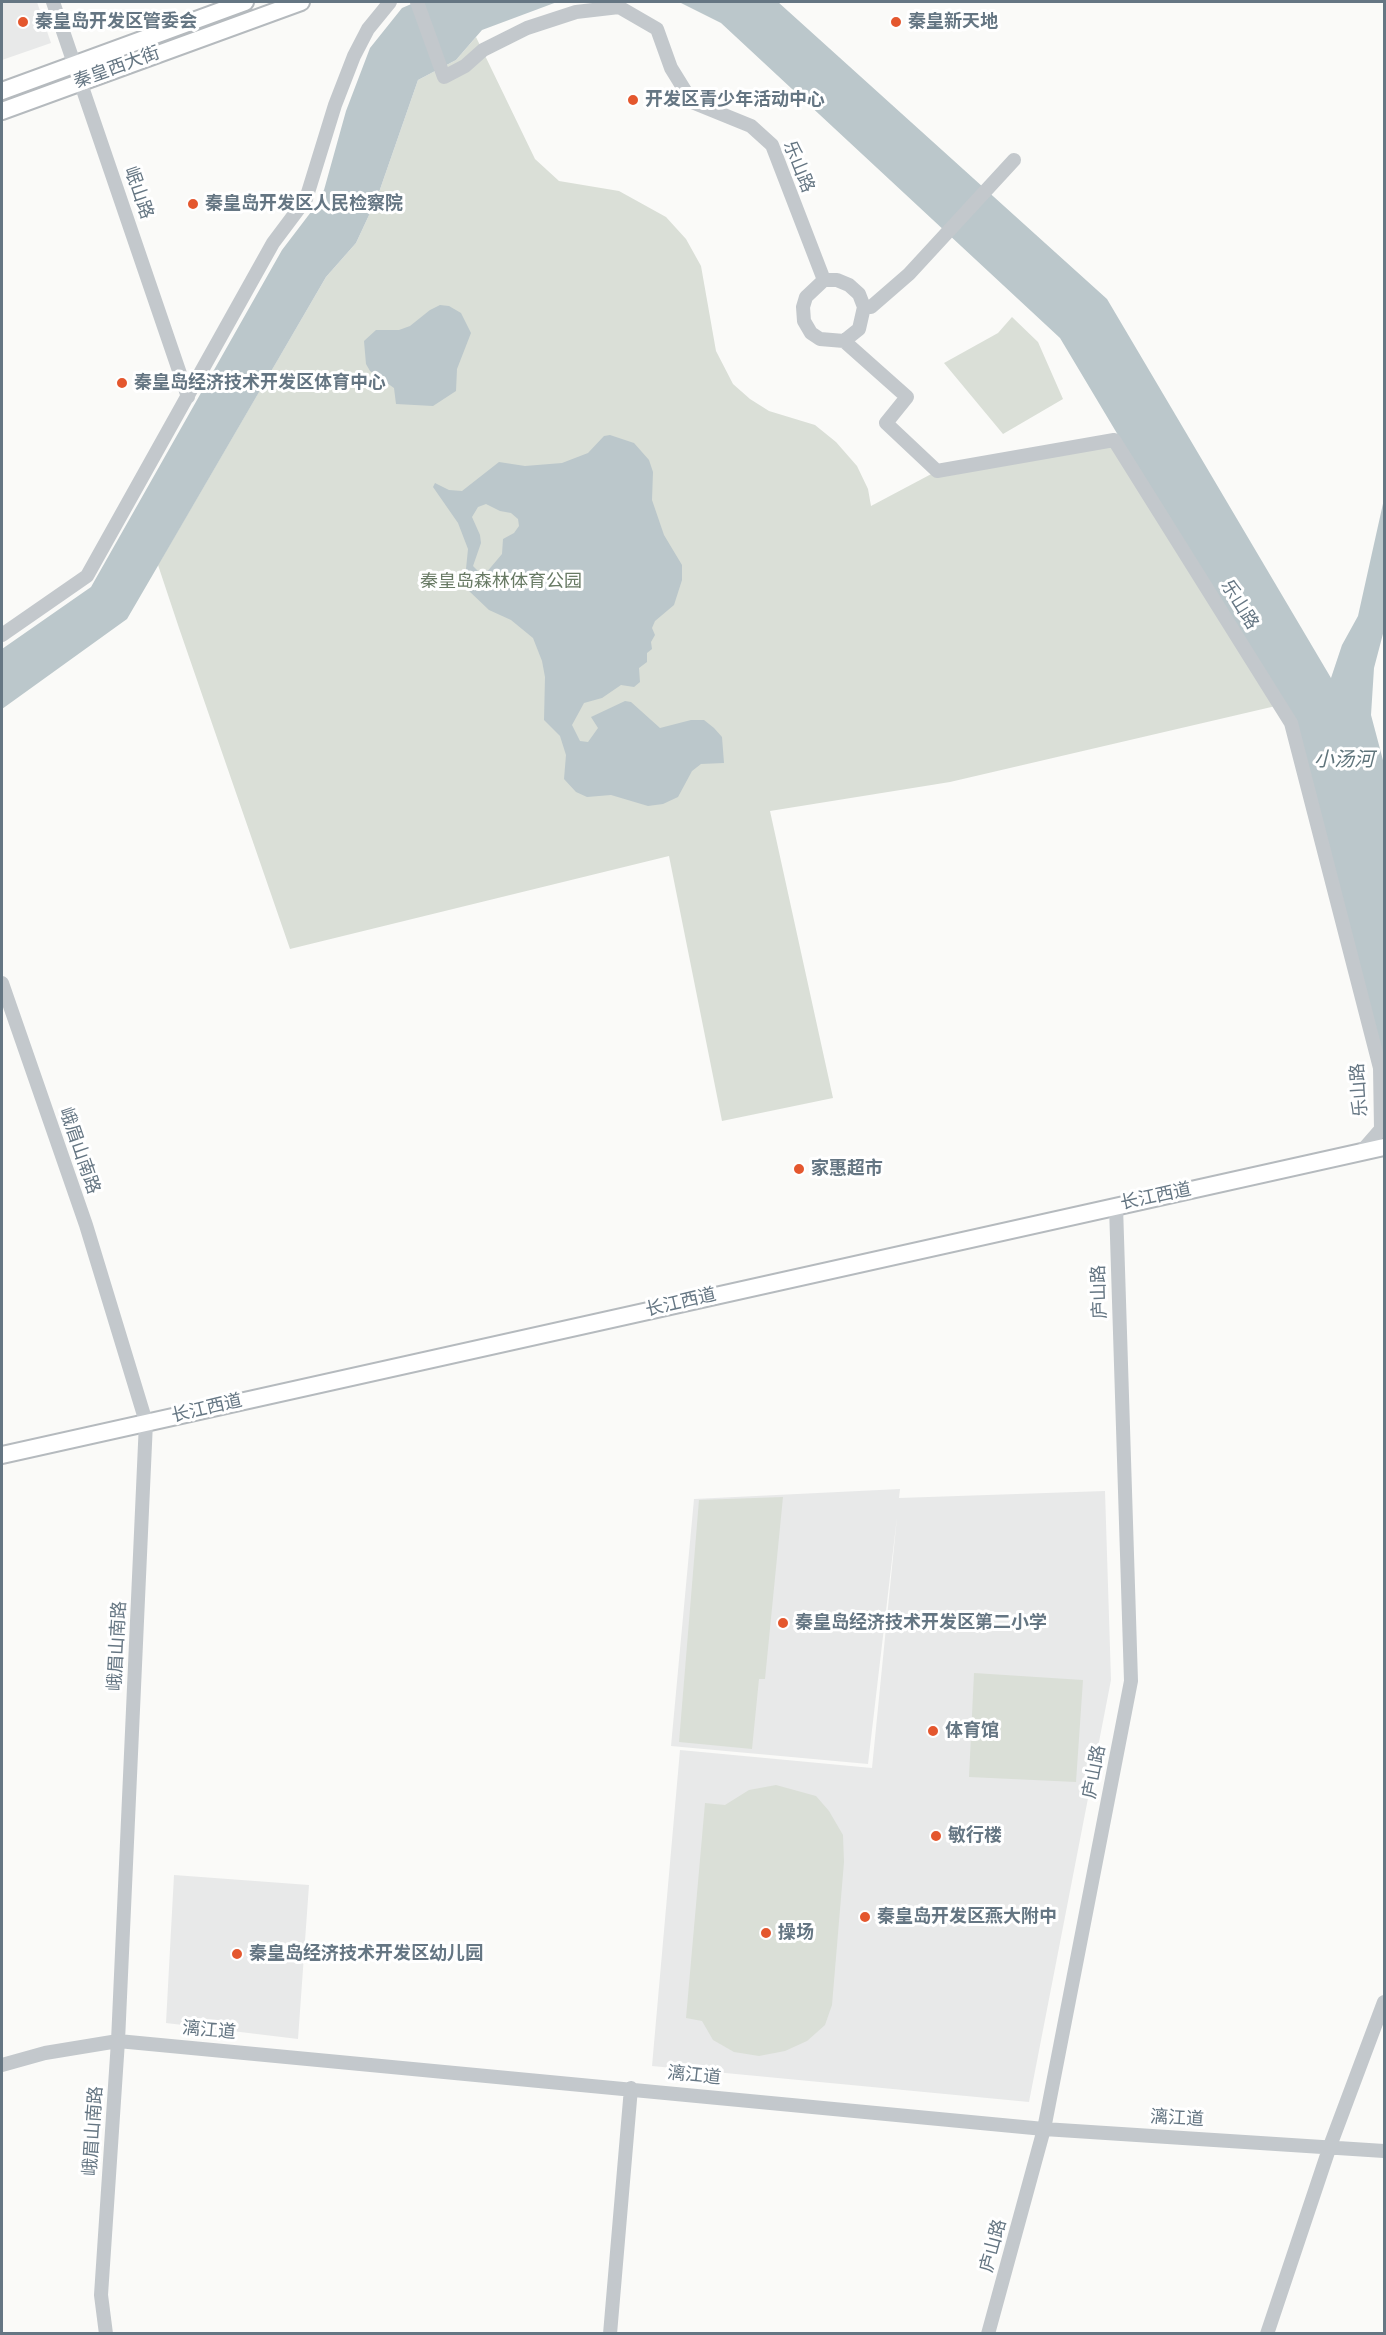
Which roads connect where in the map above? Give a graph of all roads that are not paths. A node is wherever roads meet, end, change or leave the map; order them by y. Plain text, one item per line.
1 (53, 2) edge
2 (245, 2) edge
3 (301, 2) edge
4 (390, 2) edge
5 (417, 2) edge
6 (74, 63) junction
7 (80, 81) junction
8 (2, 91) edge
9 (2, 111) edge
10 (1014, 160) dead end
11 (824, 280) junction
12 (864, 307) junction
13 (844, 341) junction
14 (188, 397) junction
15 (2, 635) edge
16 (2, 983) edge
17 (1384, 1147) edge
18 (1362, 1152) junction
19 (1116, 1206) junction
20 (146, 1422) junction
21 (2, 1455) edge
22 (1384, 2002) edge
23 (118, 2041) junction
24 (2, 2065) edge
25 (631, 2088) junction
26 (1044, 2129) junction
27 (1330, 2146) junction
28 (1384, 2151) edge
29 (106, 2334) edge
30 (610, 2334) edge
31 (988, 2334) edge
32 (1266, 2334) edge

1 - 6 street, 岷山路
2 - 6 main road, 秦皇西大街
3 - 7 main road, 秦皇西大街
4 - 14 street
5 - 11 street, 乐山路
6 - 7 street, 岷山路
6 - 8 main road, 秦皇西大街
7 - 9 main road, 秦皇西大街
7 - 14 street, 岷山路
10 - 12 street
11 - 12 street
11 - 13 street
12 - 13 street
13 - 18 street, 乐山路
14 - 15 street
16 - 20 street, 峨眉山南路
17 - 18 main road, 长江西道
18 - 19 main road, 长江西道
19 - 20 main road, 长江西道
19 - 26 street, 庐山路
20 - 21 main road, 长江西道
20 - 23 street, 峨眉山南路
22 - 27 street
23 - 24 street, 漓江道
23 - 25 street, 漓江道
23 - 29 street, 峨眉山南路
25 - 26 street, 漓江道
25 - 30 street
26 - 27 street, 漓江道
26 - 31 street, 庐山路
27 - 28 street, 漓江道
27 - 32 street

